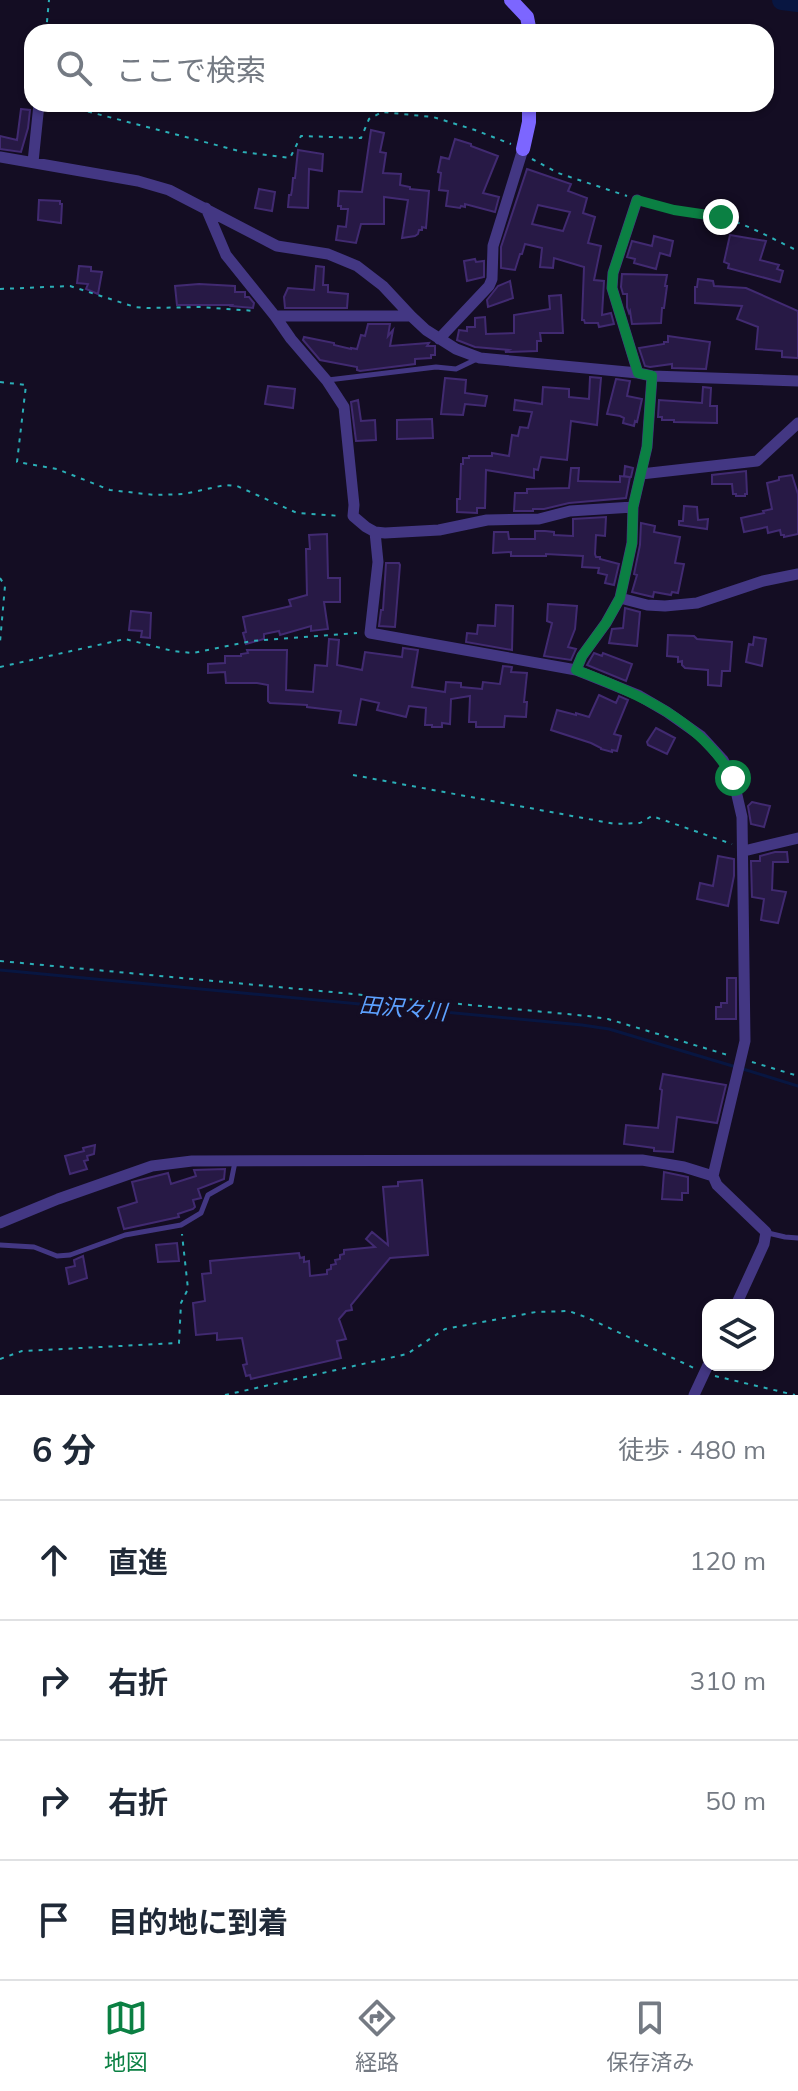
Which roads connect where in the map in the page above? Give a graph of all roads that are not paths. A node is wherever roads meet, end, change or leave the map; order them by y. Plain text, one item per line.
1 (511, 0) edge
2 (528, 24) edge
3 (38, 112) edge
4 (529, 112) edge
5 (523, 149) joint
6 (0, 157) edge
7 (33, 162) junction
8 (637, 200) road end
9 (206, 208) junction
10 (275, 316) junction
11 (411, 316) junction
12 (439, 339) junction
13 (480, 358) junction
14 (638, 373) junction
15 (652, 376) junction
16 (327, 381) junction
17 (798, 381) edge
18 (798, 423) edge
19 (641, 474) junction
20 (633, 507) junction
21 (375, 532) junction
22 (798, 574) edge
23 (620, 598) junction
24 (576, 670) junction
25 (798, 838) edge
26 (744, 851) junction
27 (236, 1161) junction
28 (713, 1176) junction
29 (0, 1223) edge
30 (766, 1232) junction
31 (798, 1238) edge
32 (0, 1245) edge
33 (739, 1299) edge
34 (705, 1371) edge
35 (694, 1395) edge

1 - 2 street
3 - 7 street
4 - 5 street
5 - 12 street
6 - 7 street
7 - 9 street
8 - 14 street
9 - 10 street
9 - 11 street
10 - 11 street
10 - 16 street
11 - 12 street
12 - 13 street
13 - 14 street
13 - 16 lane
14 - 15 street
15 - 17 street
15 - 19 street
16 - 21 street
18 - 19 street
19 - 20 street
20 - 21 street
20 - 23 street
21 - 24 street
22 - 23 street
23 - 24 street
24 - 26 street
25 - 26 street
26 - 28 street
27 - 28 street
27 - 29 street
27 - 32 lane
28 - 30 street
30 - 31 lane
30 - 33 street
34 - 35 street

